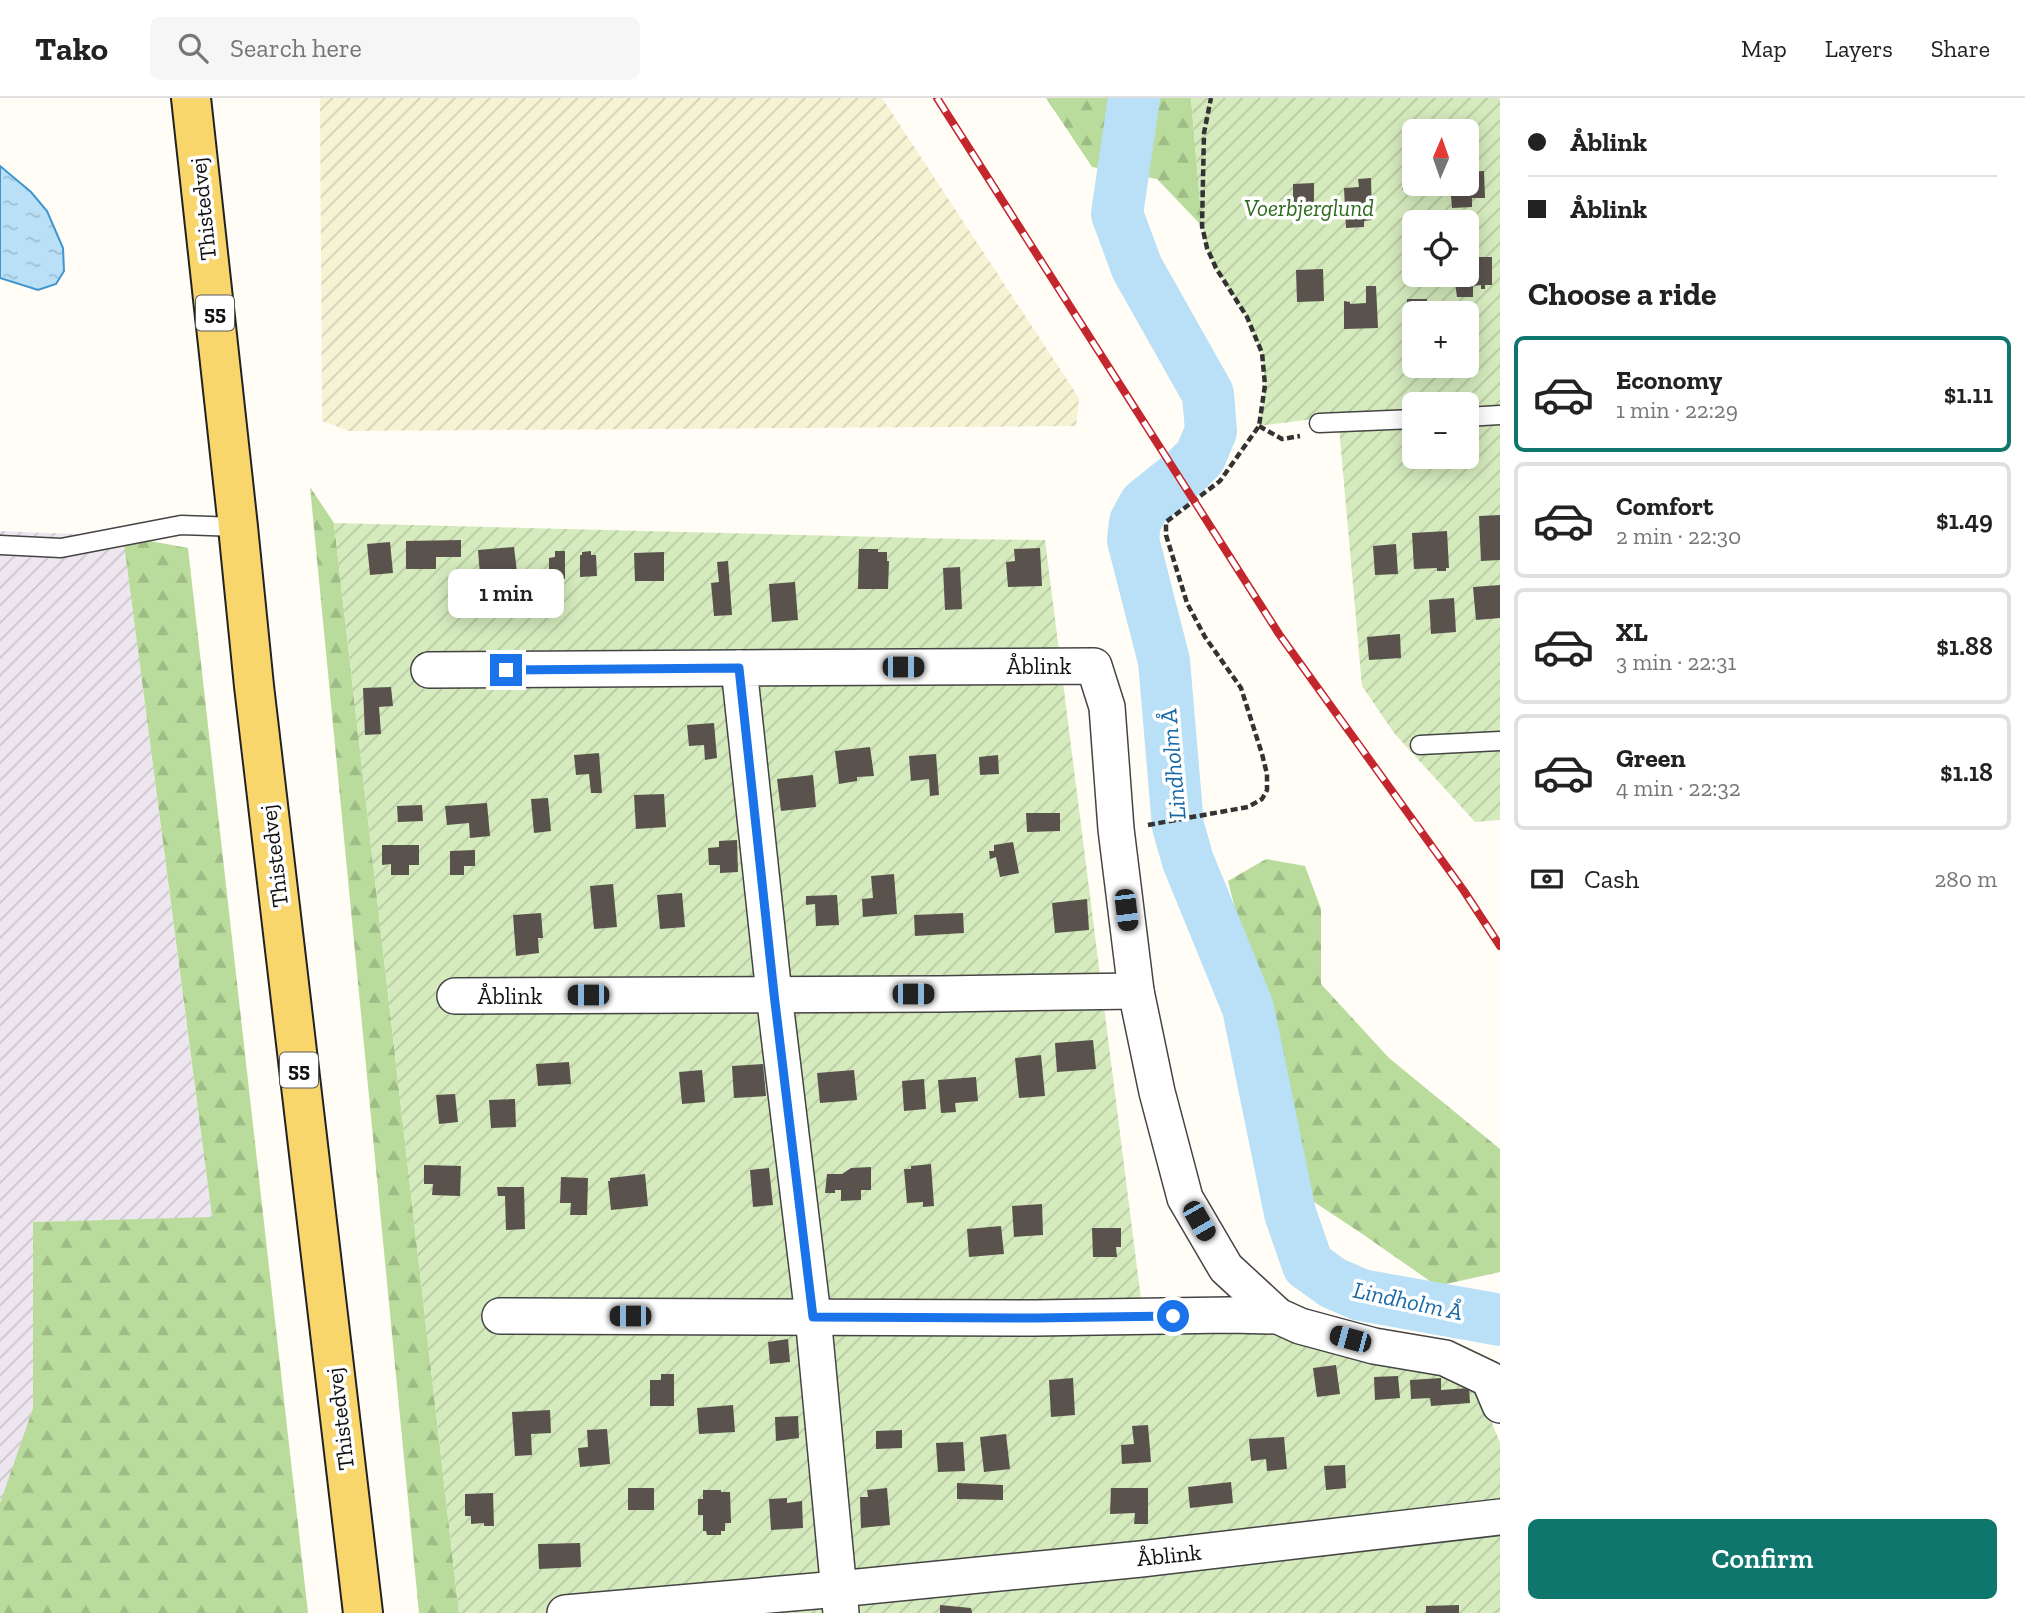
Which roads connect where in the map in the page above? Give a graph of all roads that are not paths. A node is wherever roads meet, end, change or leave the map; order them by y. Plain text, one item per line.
1 (191, 98) edge
2 (1500, 415) edge
3 (1479, 416) edge
4 (1402, 420) edge
5 (1319, 423) road end
6 (239, 527) junction
7 (0, 545) edge
8 (739, 668) junction
9 (429, 670) dead end
10 (1500, 741) edge
11 (1420, 745) dead end
12 (1136, 991) junction
13 (774, 994) junction
14 (455, 996) dead end
15 (500, 1316) dead end
16 (1278, 1316) junction
17 (813, 1317) junction
18 (1500, 1405) edge
19 (1500, 1517) edge
20 (839, 1601) edge
21 (363, 1613) edge
22 (565, 1613) edge

1 - 6 main road, Thistedvej / 55
2 - 3 lane
4 - 5 lane
6 - 7 lane
6 - 21 main road, Thistedvej / 55
8 - 9 street, Åblink
8 - 12 street, Åblink
8 - 13 street
10 - 11 lane
12 - 13 street, Åblink
12 - 16 street, Åblink
13 - 14 street, Åblink
13 - 17 street
15 - 17 street, Åblink
16 - 17 street, Åblink
16 - 18 street, Åblink
17 - 20 street
19 - 20 street, Åblink
20 - 22 street, Åblink

